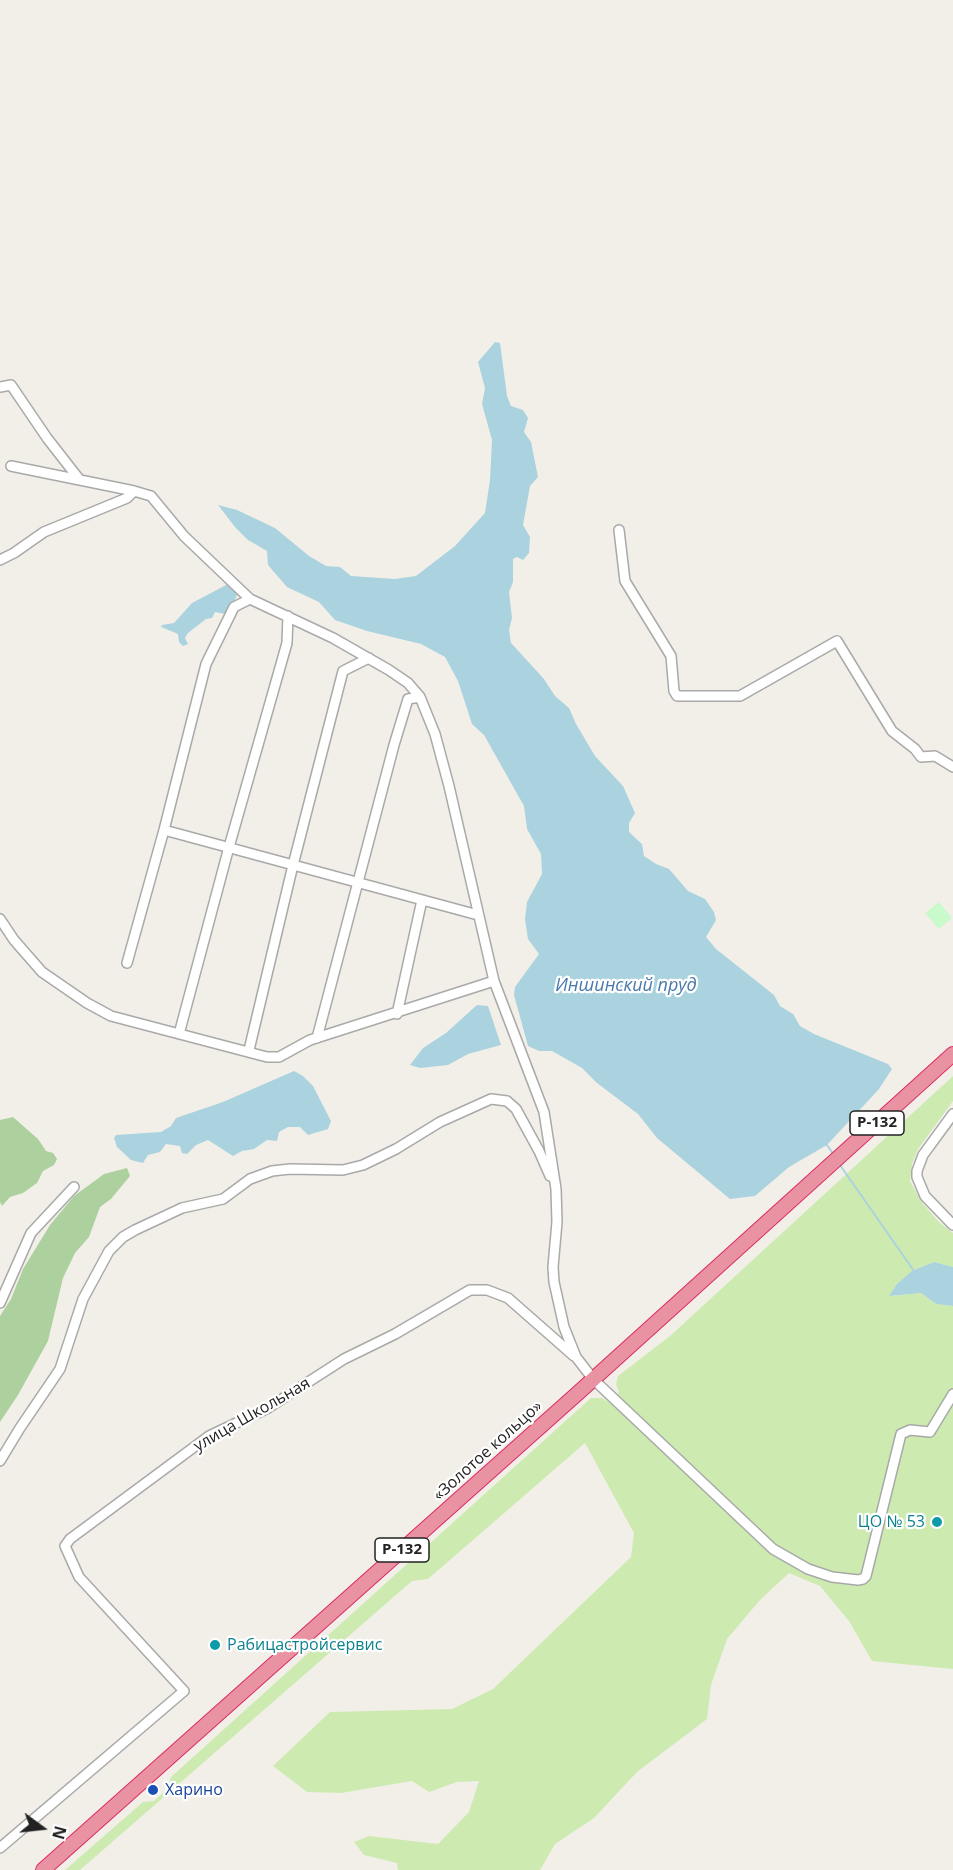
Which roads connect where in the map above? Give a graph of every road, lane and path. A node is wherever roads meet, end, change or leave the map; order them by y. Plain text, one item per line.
1 (0, 387) edge
2 (11, 466) dead end
3 (79, 479) junction
4 (134, 491) junction
5 (619, 530) dead end
6 (0, 560) edge
7 (250, 598) junction
8 (288, 616) junction
9 (369, 658) junction
10 (420, 697) junction
11 (953, 767) edge
12 (164, 830) junction
13 (229, 847) junction
14 (293, 865) junction
15 (358, 883) junction
16 (422, 900) junction
17 (478, 915) junction
18 (0, 919) edge
19 (127, 963) dead end
20 (494, 981) junction
21 (397, 1014) junction
22 (179, 1034) junction
23 (317, 1038) junction
24 (249, 1050) junction
25 (953, 1054) edge
26 (953, 1114) edge
27 (74, 1187) dead end
28 (556, 1189) junction
29 (953, 1225) edge
30 (0, 1303) edge
31 (576, 1358) junction
32 (593, 1379) junction
33 (953, 1394) edge
34 (0, 1461) edge
35 (0, 1848) edge
36 (43, 1870) edge

1 - 3 street
2 - 3 street
3 - 4 street
4 - 6 street
4 - 7 street
5 - 11 street
7 - 8 street
7 - 12 street
8 - 9 street
8 - 13 street
9 - 10 street
9 - 14 street
10 - 15 street
10 - 17 street
12 - 13 street
12 - 19 street
13 - 14 street
13 - 22 street
14 - 15 street
14 - 24 street
15 - 16 street
15 - 23 street
16 - 17 street
16 - 21 street
17 - 20 street
18 - 22 street
20 - 21 street
20 - 28 street
21 - 23 street
22 - 24 street
23 - 24 street
25 - 32 highway, «Золотое кольцо» / Р-132
26 - 29 street
27 - 30 street
28 - 31 street
28 - 34 street
31 - 32 street
31 - 35 street, улица Школьная
32 - 33 street
32 - 36 highway, «Золотое кольцо» / Р-132

